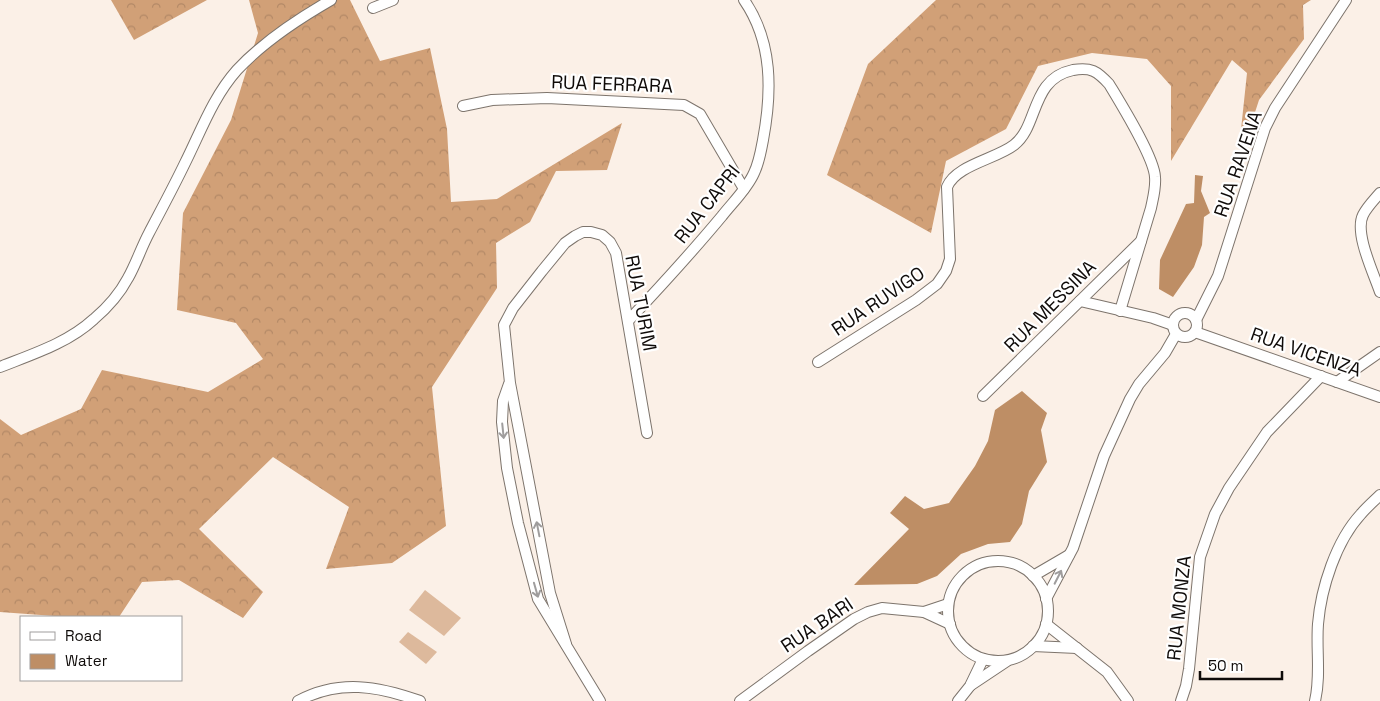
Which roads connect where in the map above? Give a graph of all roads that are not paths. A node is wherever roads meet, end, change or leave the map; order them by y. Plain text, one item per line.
1 (331, 0) edge
2 (393, 0) edge
3 (744, 0) edge
4 (1346, 0) edge
5 (373, 8) dead end
6 (463, 106) dead end
7 (744, 188) junction
8 (1380, 193) edge
9 (1142, 241) junction
10 (1380, 292) edge
11 (1080, 301) junction
12 (1120, 311) junction
13 (628, 321) junction
14 (1195, 323) junction
15 (1177, 329) junction
16 (1380, 352) edge
17 (818, 362) dead end
18 (0, 366) edge
19 (1321, 376) junction
20 (1337, 382) junction
21 (510, 383) junction
22 (982, 396) dead end
23 (1380, 397) edge
24 (647, 432) dead end
25 (1380, 495) edge
26 (1070, 554) junction
27 (1033, 576) junction
28 (1046, 599) junction
29 (948, 604) junction
30 (924, 612) junction
31 (950, 624) junction
32 (1046, 624) junction
33 (566, 644) junction
34 (1033, 646) junction
35 (1077, 648) junction
36 (983, 659) junction
37 (1009, 659) junction
38 (970, 686) junction
39 (298, 701) edge
40 (420, 701) edge
41 (600, 701) edge
42 (740, 701) edge
43 (958, 701) edge
44 (1128, 701) edge
45 (1181, 701) edge
46 (1315, 701) edge

1 - 18 street
2 - 5 street
3 - 7 street, RUA CAPRI
4 - 14 street, RUA RAVENA
6 - 7 street, RUA FERRARA
7 - 13 street, RUA CAPRI
8 - 10 street
9 - 11 street, RUA MESSINA
9 - 12 street, RUA RUVIGO
9 - 17 street, RUA RUVIGO
11 - 12 street
11 - 22 street, RUA MESSINA
12 - 15 street
13 - 21 street, RUA TURIM
13 - 24 street, RUA TURIM
14 - 15 street
14 - 15 street
14 - 19 street, RUA VICENZA
15 - 26 street
16 - 20 street
19 - 20 street, RUA VICENZA
19 - 45 street, RUA MONZA
20 - 23 street, RUA VICENZA
33 -> 21 street, RUA TURIM
21 -> 33 street, RUA TURIM
25 - 46 street
26 - 27 street
28 -> 26 street
27 - 28 street
27 - 29 street
28 - 32 street
29 - 30 street, RUA BARI
29 - 31 street
30 - 31 street, RUA BARI
30 - 42 street, RUA BARI
31 - 36 street
32 - 34 street
32 - 35 street
33 - 41 street, RUA TURIM
34 - 35 street
34 - 37 street
35 - 44 street
36 - 37 street
36 - 38 street
37 - 38 street
38 - 43 street
39 - 40 street

